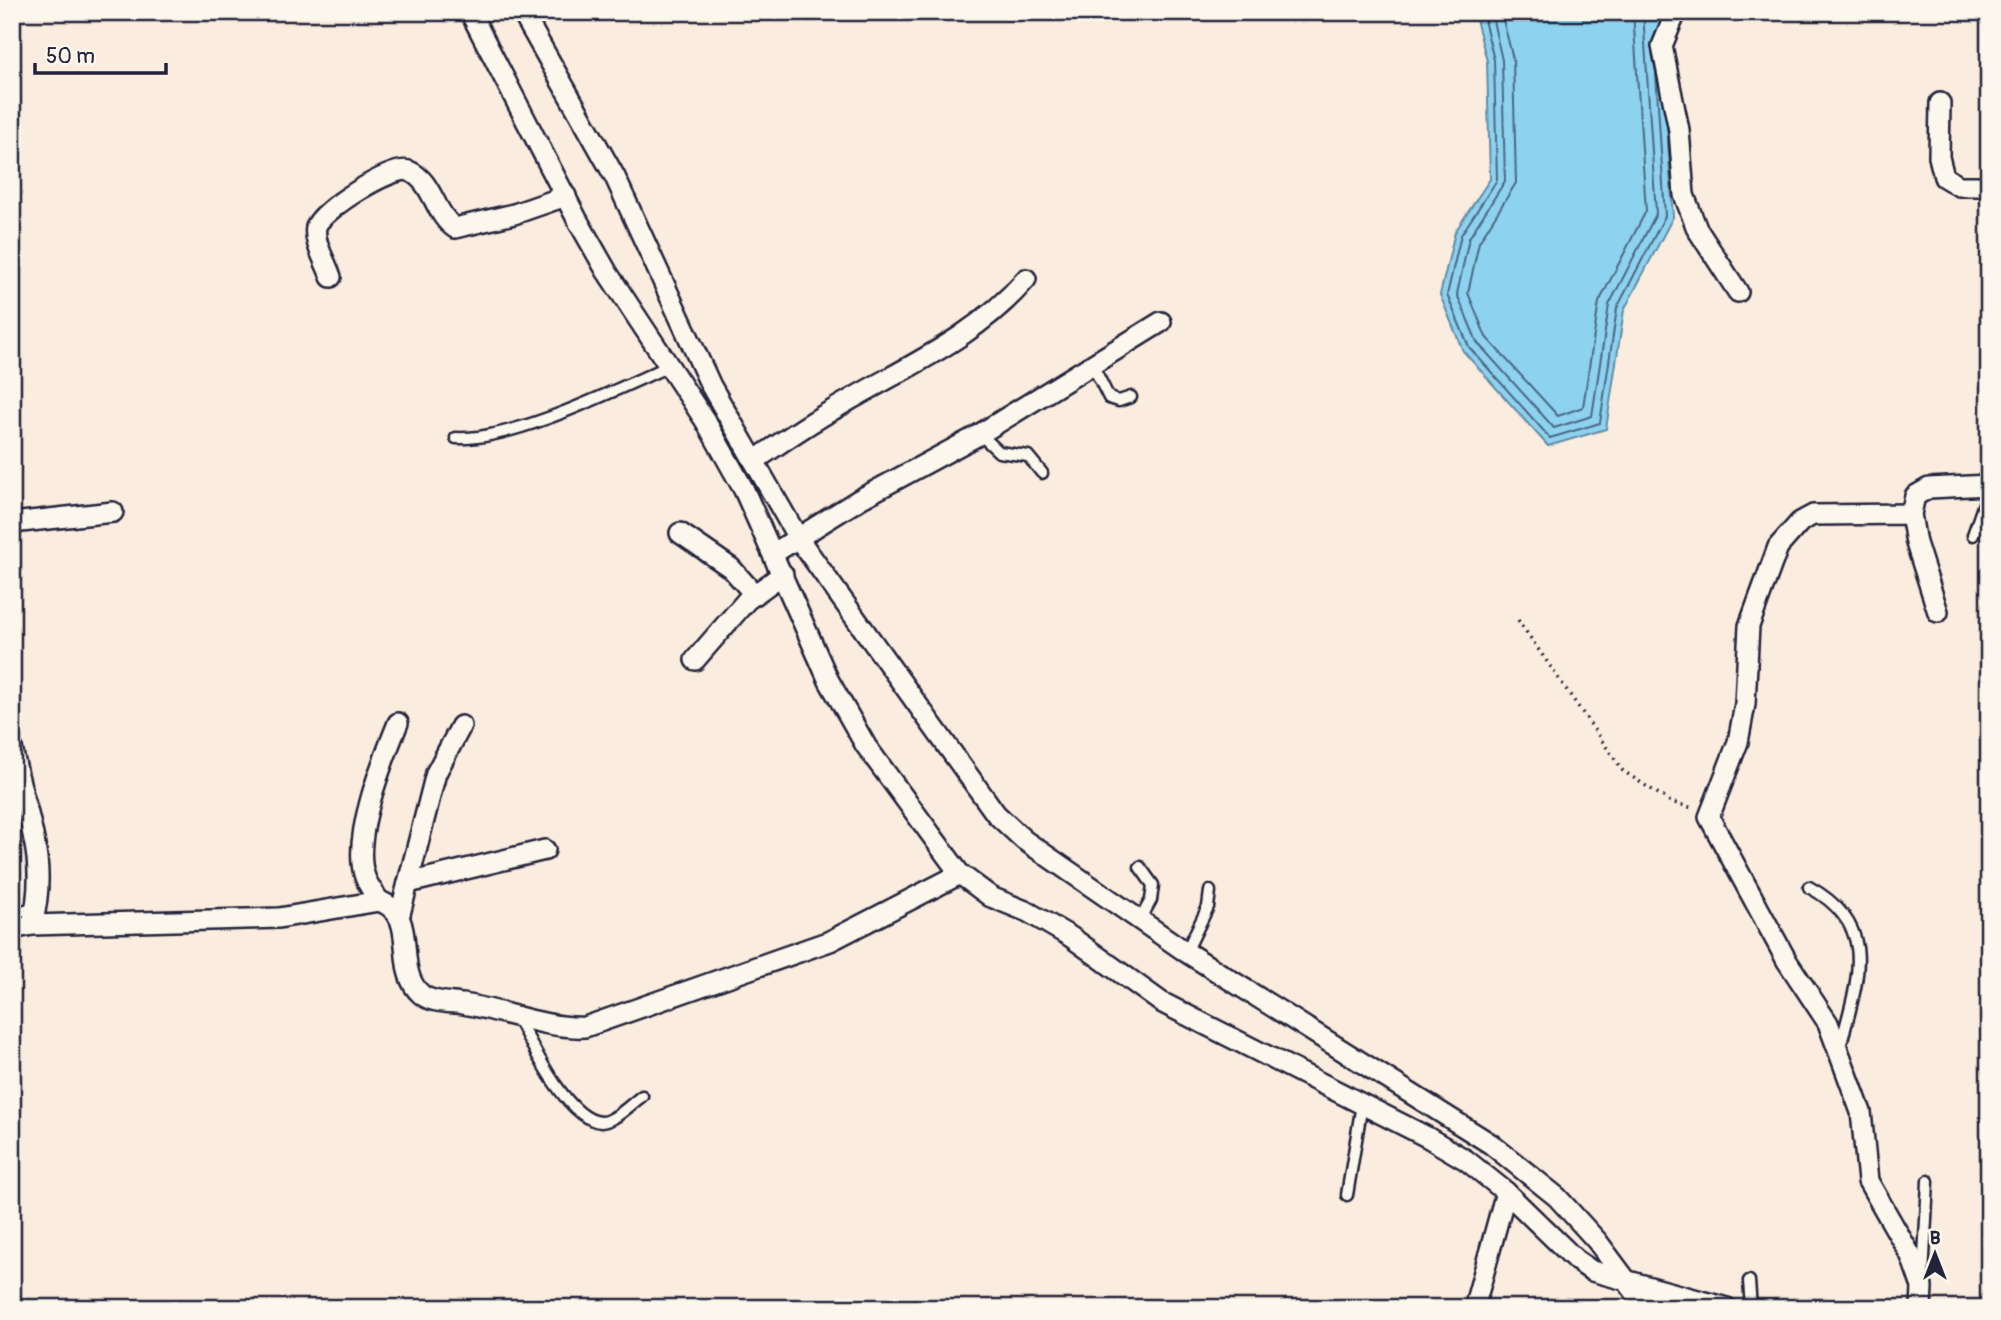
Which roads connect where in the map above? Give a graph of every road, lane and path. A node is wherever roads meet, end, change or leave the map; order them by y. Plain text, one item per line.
1 (470, 12) edge
2 (522, 12) edge
3 (1676, 12) edge
4 (1940, 103) dead end
5 (1989, 186) edge
6 (566, 196) junction
7 (331, 277) dead end
8 (1026, 279) dead end
9 (1738, 292) dead end
10 (1161, 322) dead end
11 (1092, 364) junction
12 (669, 366) junction
13 (1131, 397) dead end
14 (980, 434) junction
15 (456, 438) dead end
16 (754, 461) junction
17 (1042, 473) dead end
18 (1989, 486) edge
19 (113, 512) dead end
20 (1911, 514) junction
21 (12, 523) edge
22 (680, 533) dead end
23 (1973, 535) dead end
24 (787, 545) junction
25 (783, 574) junction
26 (755, 595) junction
27 (1938, 612) dead end
28 (1518, 621) dead end
29 (695, 660) dead end
30 (398, 723) dead end
31 (461, 726) dead end
32 (12, 747) edge
33 (1710, 812) junction
34 (545, 850) dead end
35 (1140, 867) dead end
36 (960, 874) junction
37 (408, 883) junction
38 (1809, 887) dead end
39 (1210, 891) dead end
40 (379, 901) junction
41 (12, 910) edge
42 (400, 914) junction
43 (1140, 920) junction
44 (26, 922) edge
45 (1186, 952) junction
46 (515, 1013) junction
47 (1839, 1052) junction
48 (642, 1096) dead end
49 (1362, 1104) junction
50 (1928, 1181) dead end
51 (1506, 1192) junction
52 (1347, 1195) dead end
53 (1620, 1279) junction
54 (1749, 1282) dead end
55 (1922, 1287) junction
56 (1474, 1308) edge
57 (1647, 1308) edge
58 (1727, 1308) edge
59 (1751, 1308) edge
60 (1921, 1308) edge

1 - 6 street
2 - 16 street
3 - 9 street
4 - 5 street
6 - 7 street
6 - 12 street
8 - 16 street
10 - 11 street
11 - 13 lane
11 - 14 street
12 - 15 lane
12 - 24 street
14 - 17 lane
14 - 24 street
16 - 24 street
18 - 20 street
18 - 23 lane
19 - 21 street
20 - 27 street
20 - 33 street
22 - 26 street
24 - 25 street
24 - 43 street
25 - 26 street
25 - 36 street
26 - 29 street
28 - 33 path
30 - 40 street
31 - 37 street
32 - 44 street
33 - 47 street
34 - 37 street
35 - 43 lane
36 - 46 street
36 - 49 street
37 - 42 street
38 - 47 lane
39 - 45 lane
40 - 42 street
40 - 44 street
41 - 44 lane
42 - 46 street
43 - 45 street
45 - 53 street
46 - 48 lane
47 - 55 street
49 - 51 street
49 - 52 lane
50 - 55 lane
51 - 53 street
51 - 56 street
53 - 57 street
53 - 58 street
54 - 59 lane
55 - 60 street

